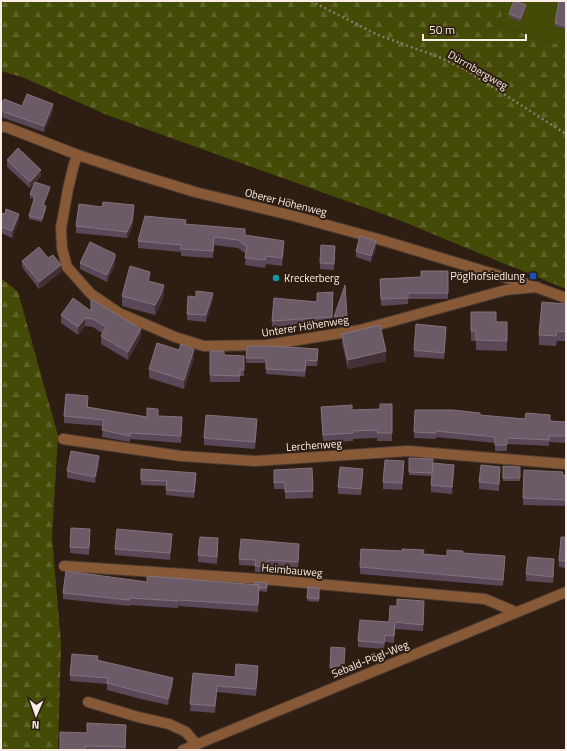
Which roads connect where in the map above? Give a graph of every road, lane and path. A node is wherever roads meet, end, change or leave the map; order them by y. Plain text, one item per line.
1 (311, 1) edge
2 (1, 126) edge
3 (566, 134) edge
4 (78, 155) junction
5 (537, 287) junction
6 (566, 298) edge
7 (64, 439) dead end
8 (566, 464) edge
9 (64, 566) dead end
10 (566, 592) edge
11 (516, 612) junction
12 (88, 702) dead end
13 (196, 744) junction
14 (183, 750) edge

1 - 3 path, Dürrnbergweg
2 - 4 street, Oberer Höhenweg
4 - 5 street, Oberer Höhenweg
4 - 5 street, Unterer Höhenweg
5 - 6 street, Oberer Höhenweg
7 - 8 street, Lerchenweg
9 - 11 street, Heimbauweg
10 - 11 street, Sebald-Pögl-Weg
11 - 13 street, Sebald-Pögl-Weg
12 - 13 street
13 - 14 street, Sebald-Pögl-Weg

